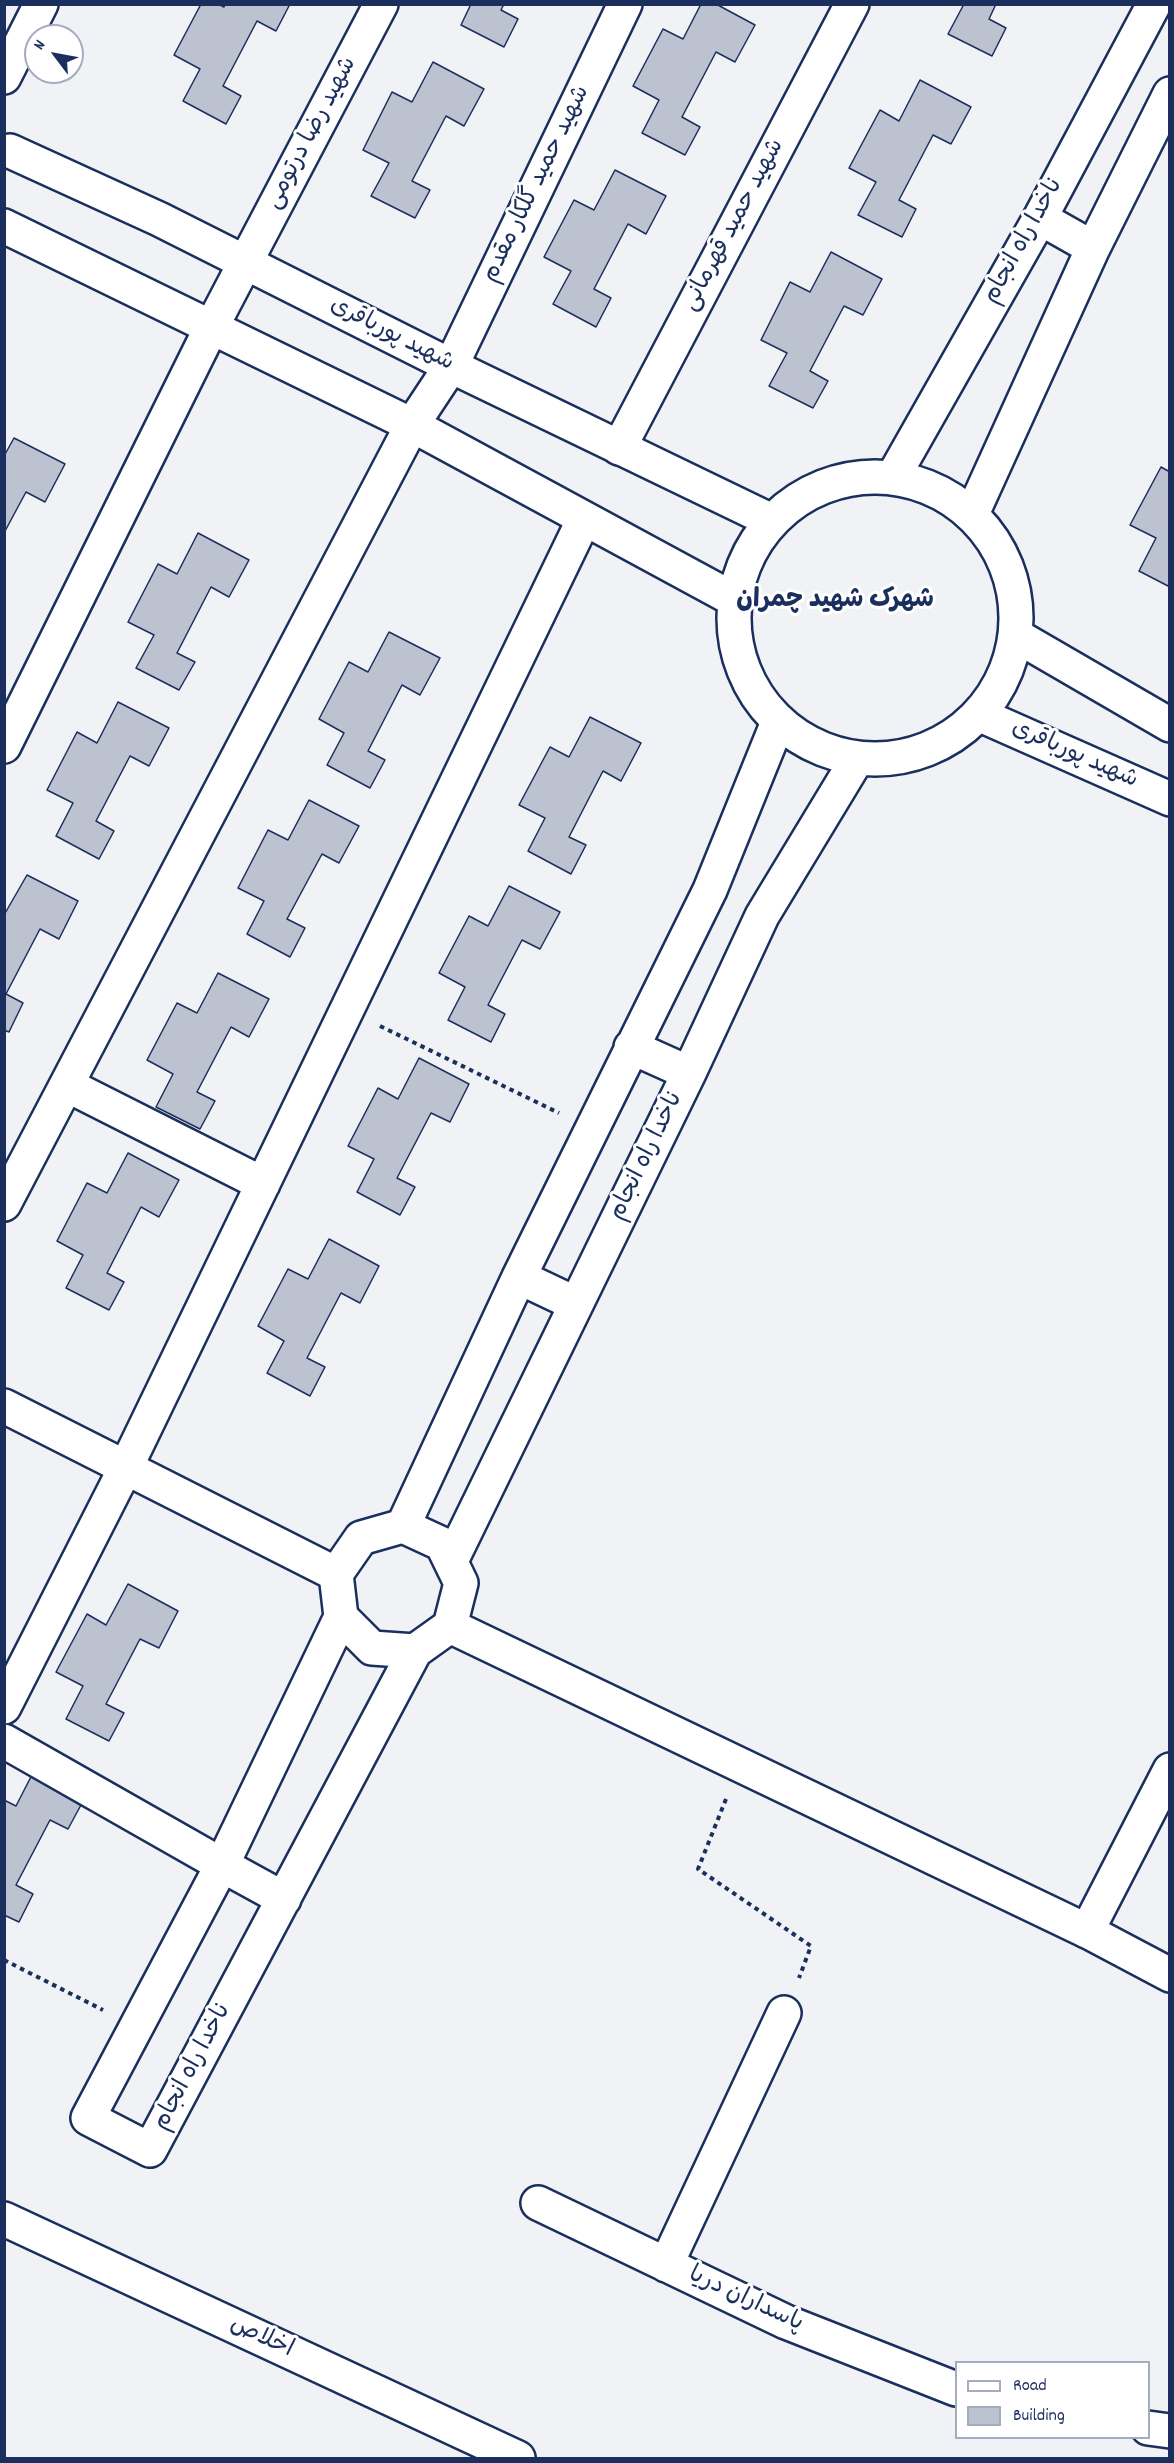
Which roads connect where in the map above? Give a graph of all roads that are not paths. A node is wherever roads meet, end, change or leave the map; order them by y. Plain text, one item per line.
1 (40, 4) edge
2 (381, 4) edge
3 (625, 4) edge
4 (852, 4) edge
5 (1154, 4) edge
6 (4, 77) edge
7 (1170, 94) edge
8 (6, 152) edge
9 (1040, 218) junction
10 (4, 226) edge
11 (1093, 248) junction
12 (245, 263) junction
13 (212, 326) junction
14 (451, 366) junction
15 (412, 425) junction
16 (619, 447) junction
17 (893, 477) junction
18 (972, 514) junction
19 (584, 519) junction
20 (772, 521) junction
21 (735, 600) junction
22 (1016, 635) junction
23 (978, 714) junction
24 (778, 722) junction
25 (1170, 724) edge
26 (4, 746) edge
27 (857, 759) junction
28 (1170, 799) edge
29 (631, 1047) junction
30 (689, 1073) junction
31 (67, 1085) junction
32 (263, 1184) junction
33 (4, 1204) edge
34 (519, 1277) junction
35 (576, 1304) junction
36 (4, 1406) edge
37 (126, 1467) junction
38 (403, 1526) junction
39 (451, 1561) junction
40 (336, 1574) junction
41 (341, 1617) junction
42 (450, 1626) junction
43 (415, 1651) junction
44 (4, 1707) edge
45 (4, 1741) edge
46 (1170, 1770) edge
47 (222, 1865) junction
48 (284, 1899) junction
49 (1087, 1931) junction
50 (1170, 1975) edge
51 (784, 2013) road end
52 (538, 2203) dead end
53 (4, 2219) edge
54 (666, 2265) junction
55 (955, 2388) edge
56 (1150, 2428) edge
57 (1170, 2431) edge
58 (518, 2458) edge

1 - 6 street
2 - 12 street, شهید رضا درتومی
3 - 14 street, شهید حمید گلکار مقدم
4 - 16 street, شهید حمید قهرمانی
5 - 9 street, ناخدا راه انجام
7 - 11 street
8 - 12 street, شهید پورباقری
9 - 11 street
9 - 17 street, ناخدا راه انجام
10 - 13 street
11 - 18 street
12 - 13 street, شهید رضا درتومی
12 - 14 street, شهید پورباقری
13 - 15 street
13 - 26 street, شهید رضا درتومی
14 - 15 street, شهید حمید گلکار مقدم
14 - 16 street, شهید پورباقری
15 - 19 street
15 - 31 street, شهید حمید گلکار مقدم
16 - 20 street, شهید پورباقری
17 - 18 street
17 - 20 street
18 - 22 street
19 - 21 street
19 - 32 street
20 - 21 street
21 - 24 street
22 - 23 street
22 - 25 street
23 - 27 street
23 - 28 street, شهید پورباقری
24 - 27 street
24 - 29 street
27 - 30 street, ناخدا راه انجام
29 - 30 street
29 - 34 street
30 - 35 street, ناخدا راه انجام
31 - 32 street
31 - 33 street, شهید حمید گلکار مقدم
32 - 37 street
34 - 35 street
34 - 38 street
35 - 39 street, ناخدا راه انجام
36 - 37 street
37 - 40 street
37 - 44 street
38 - 39 street
38 - 40 street
39 - 42 street
40 - 41 street
41 - 43 street
41 - 47 street, ناخدا راه انجام
42 - 43 street
42 - 49 street
43 - 48 street, ناخدا راه انجام
45 - 47 street
46 - 49 street
47 - 48 street
47 - 48 street, ناخدا راه انجام
49 - 50 street
51 - 54 street
52 - 54 street, پاسداران دریا
53 - 58 street, اخلاص
54 - 55 street, پاسداران دریا
56 - 57 street

